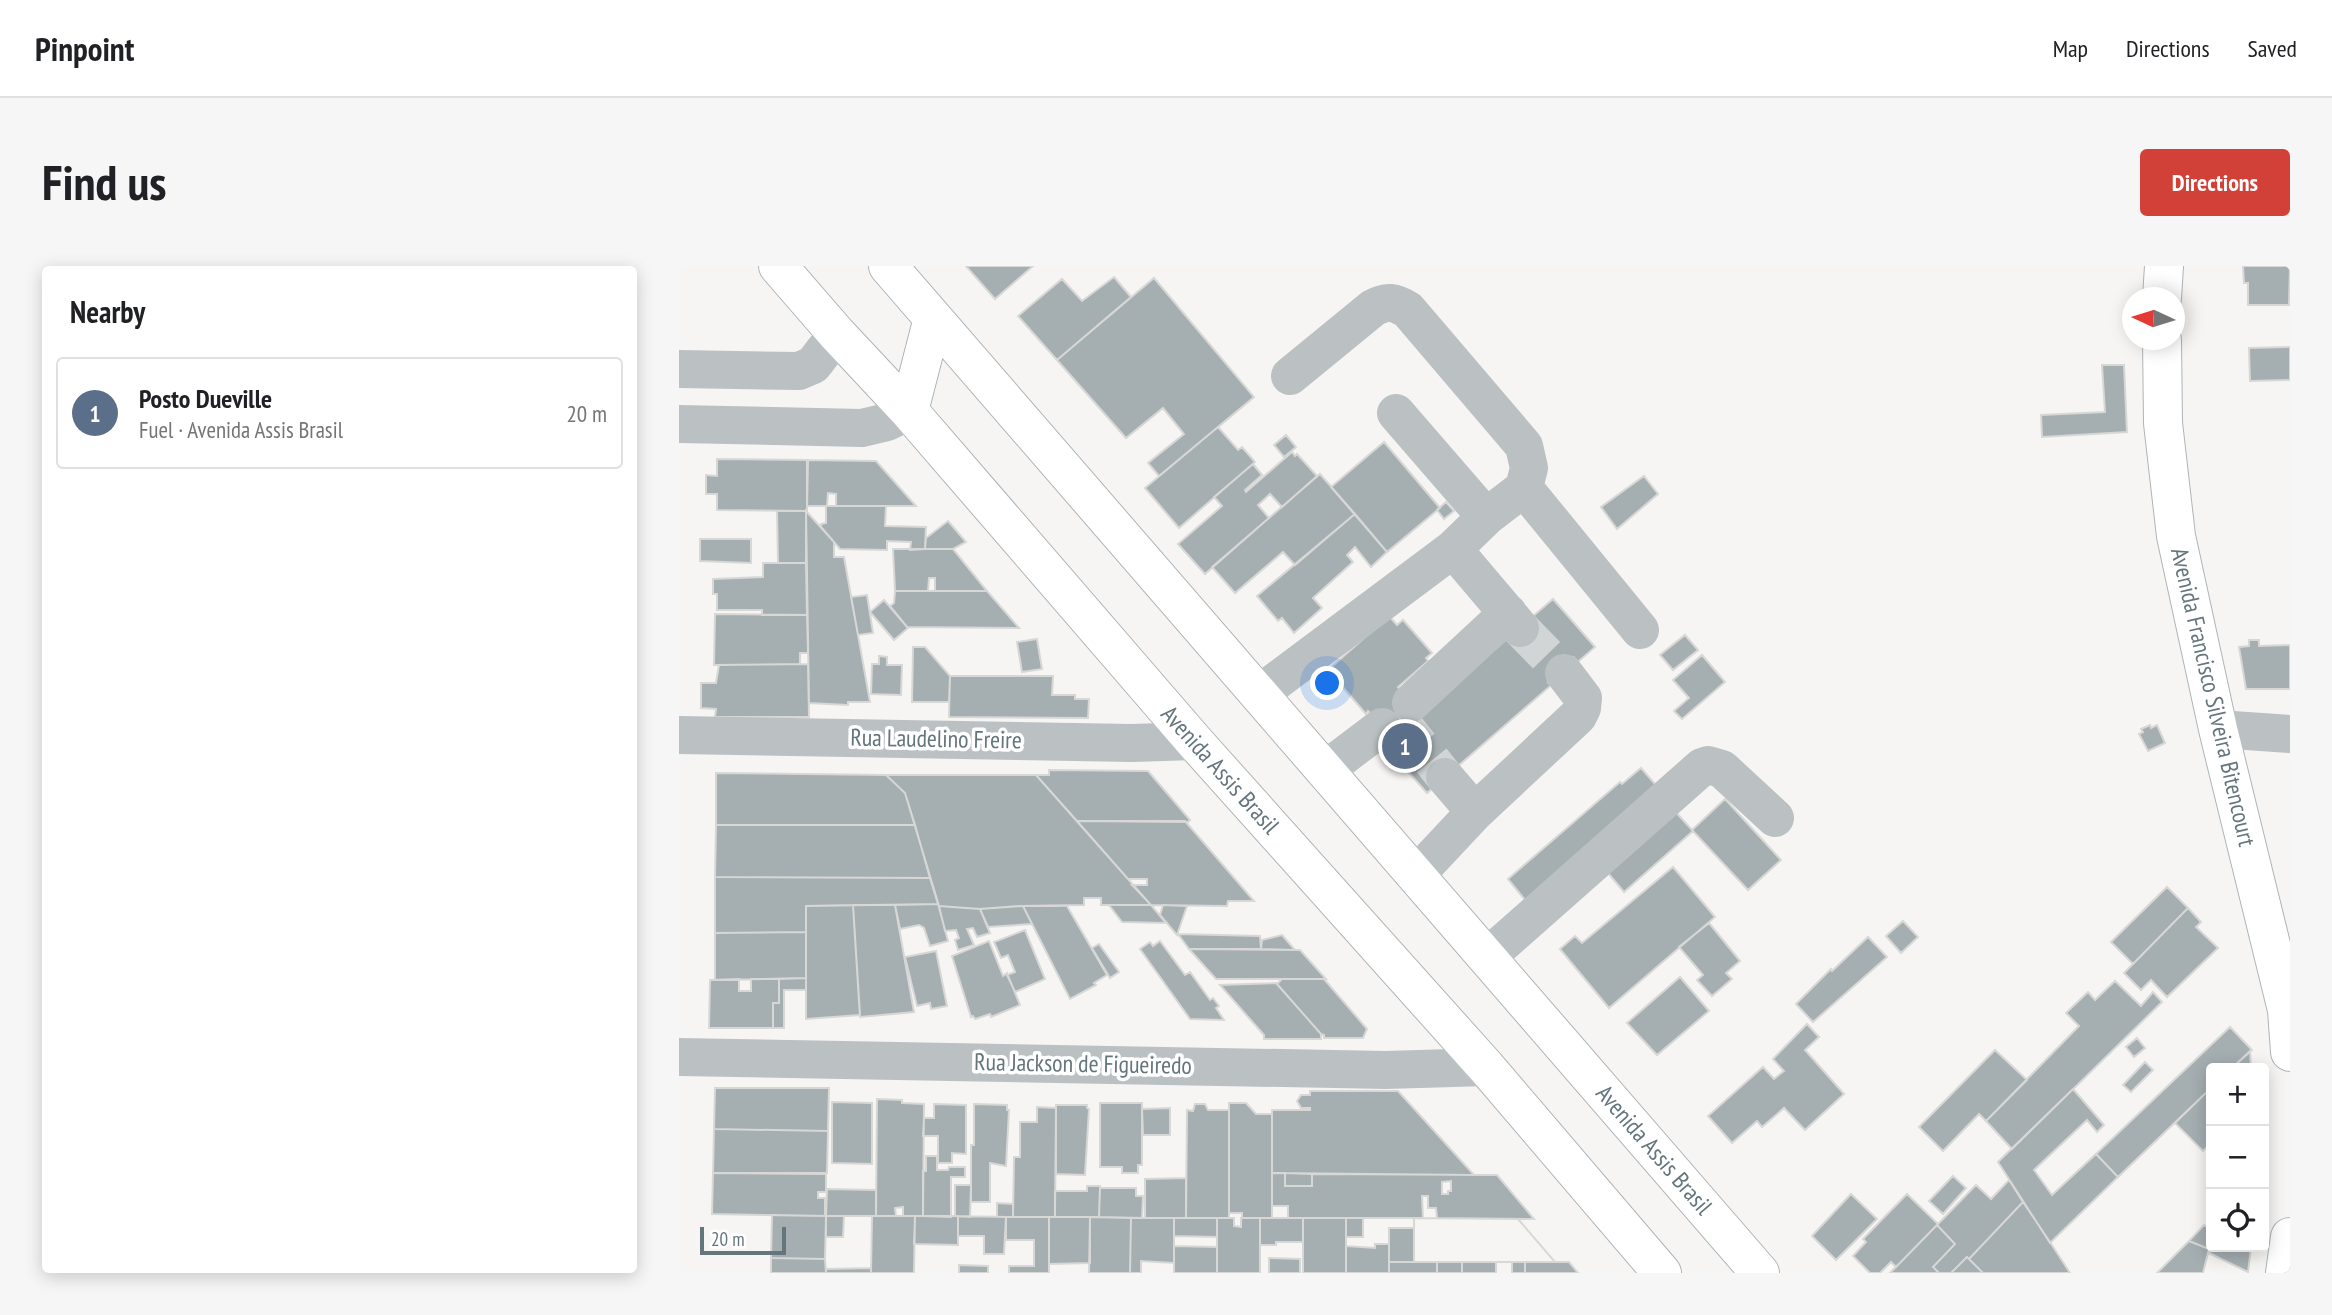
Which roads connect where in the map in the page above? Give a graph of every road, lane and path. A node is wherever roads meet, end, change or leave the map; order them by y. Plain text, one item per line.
1 (778, 266) edge
2 (888, 266) edge
3 (2164, 266) edge
4 (2163, 287) edge
5 (933, 318) junction
6 (837, 334) junction
7 (2162, 350) edge
8 (679, 369) edge
9 (1290, 376) dead end
10 (909, 411) junction
11 (1396, 413) dead end
12 (679, 424) edge
13 (1524, 488) junction
14 (1486, 517) junction
15 (1453, 549) junction
16 (1640, 630) dead end
17 (1564, 673) tunnel mouth
18 (1259, 694) junction
19 (1411, 703) dead end
20 (1382, 727) dead end
21 (2218, 729) junction
22 (2290, 734) edge
23 (679, 735) edge
24 (1193, 741) junction
25 (1325, 770) junction
26 (1445, 777) tunnel mouth
27 (1475, 812) junction
28 (1775, 818) dead end
29 (1416, 874) junction
30 (1487, 957) junction
31 (2290, 1052) edge
32 (679, 1057) edge
33 (1486, 1067) junction
34 (2290, 1237) edge
35 (1662, 1273) edge
36 (1760, 1273) edge
37 (2285, 1273) edge

1 - 6 main road, Avenida Assis Brasil
2 - 5 main road, Avenida Assis Brasil
3 - 4 main road
5 - 10 main road
5 - 18 main road, Avenida Assis Brasil
6 - 8 street
6 - 10 main road, Avenida Assis Brasil
7 - 21 main road, Avenida Francisco Silveira Bitencourt
9 - 13 street
10 - 12 street
10 - 24 main road, Avenida Assis Brasil
11 - 14 street
13 - 14 street
13 - 16 street
14 - 15 street
15 - 18 street
15 - 19 street
17 - 27 street
18 - 25 main road, Avenida Assis Brasil
20 - 25 street
21 - 22 street
21 - 31 main road, Avenida Francisco Silveira Bitencourt
23 - 24 street, Rua Laudelino Freire
24 - 33 main road, Avenida Assis Brasil
25 - 29 main road, Avenida Assis Brasil
26 - 27 street
27 - 29 street
28 - 30 street
29 - 30 main road, Avenida Assis Brasil
30 - 36 main road, Avenida Assis Brasil
32 - 33 street, Rua Jackson de Figueiredo
33 - 35 main road, Avenida Assis Brasil
34 - 37 main road

